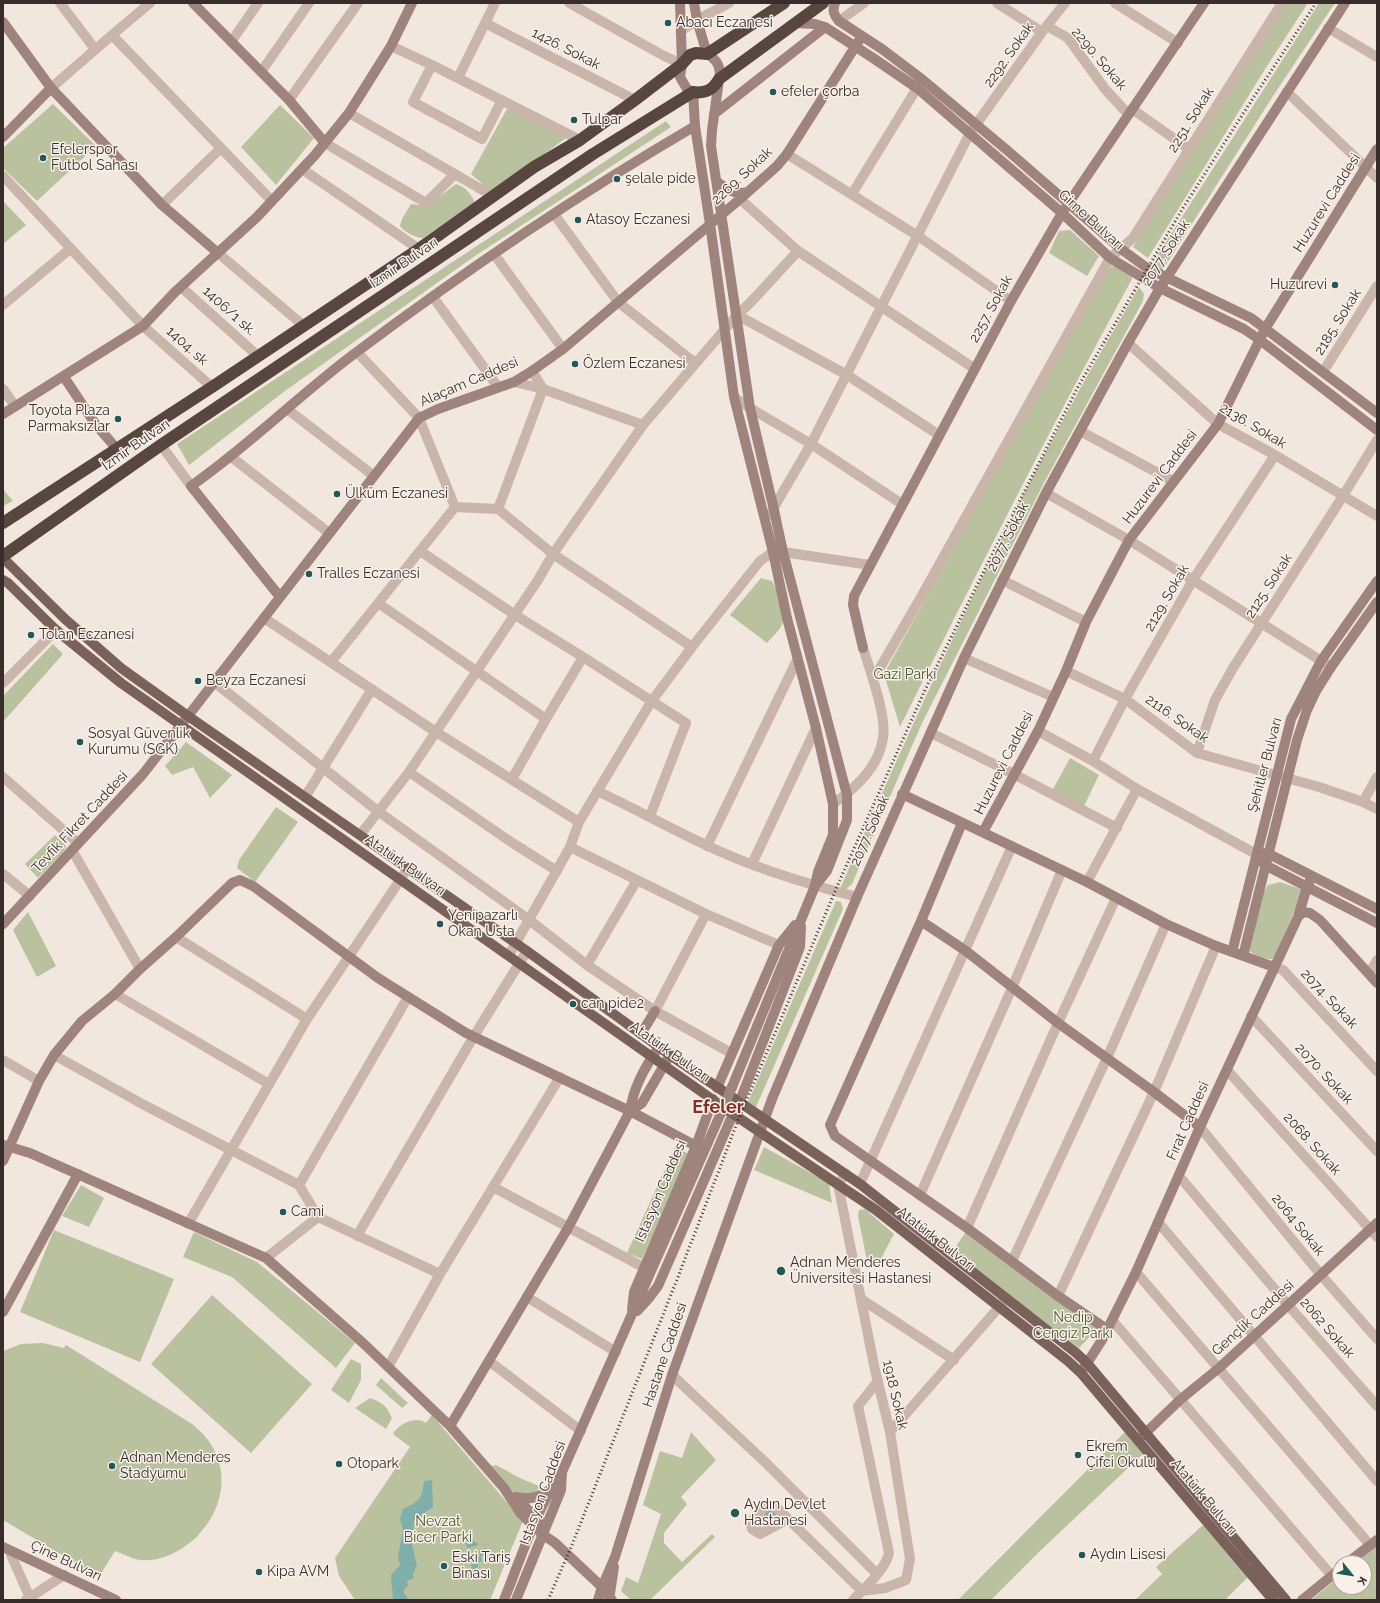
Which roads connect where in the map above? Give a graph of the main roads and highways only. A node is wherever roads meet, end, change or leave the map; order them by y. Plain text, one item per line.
1 (823, 3) edge
2 (780, 4) edge
3 (3, 522) edge
4 (3, 557) edge
5 (3, 580) edge
6 (1273, 1600) edge
7 (1286, 1600) edge

1 - 4 highway, İzmir Bulvarı
2 - 3 highway, İzmir Bulvarı
4 - 7 main road, Atatürk Bulvarı
5 - 6 main road, Atatürk Bulvarı

